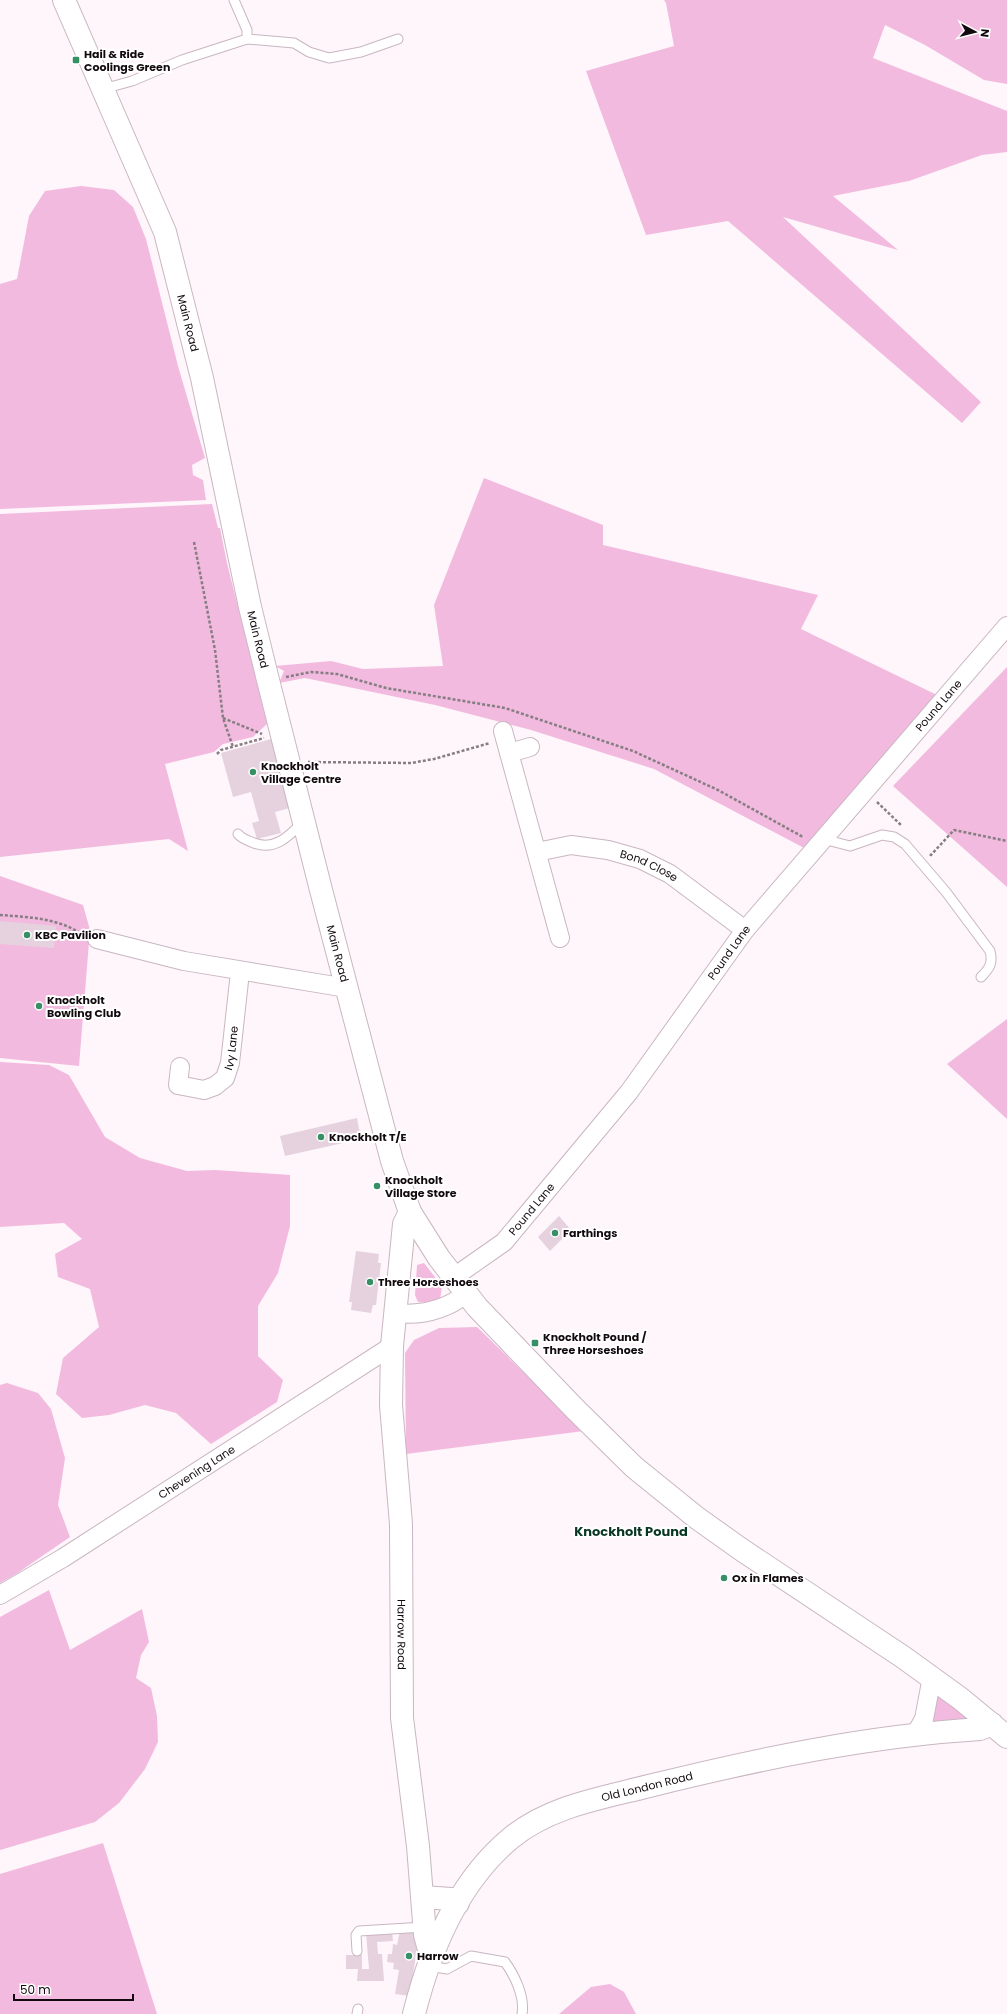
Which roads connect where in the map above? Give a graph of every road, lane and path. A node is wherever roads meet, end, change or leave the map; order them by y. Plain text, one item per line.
1 (64, 0) edge
2 (234, 0) edge
3 (247, 39) junction
4 (398, 39) dead end
5 (103, 89) junction
6 (194, 542) dead end
7 (1007, 626) edge
8 (268, 680) junction
9 (223, 718) junction
10 (506, 741) junction
11 (233, 746) junction
12 (530, 747) dead end
13 (217, 754) dead end
14 (290, 766) junction
15 (866, 790) junction
16 (304, 821) junction
17 (904, 828) dead end
18 (238, 834) dead end
19 (1007, 841) edge
20 (820, 843) junction
21 (926, 849) dead end
22 (537, 852) junction
23 (0, 915) edge
24 (554, 930) dead end
25 (745, 930) junction
26 (97, 939) joint
27 (240, 972) junction
28 (981, 977) dead end
29 (347, 988) junction
30 (180, 1067) dead end
31 (410, 1212) junction
32 (460, 1286) junction
33 (396, 1313) junction
34 (392, 1346) junction
35 (0, 1595) edge
36 (932, 1677) junction
37 (1000, 1731) edge
38 (916, 1733) junction
39 (423, 1897) junction
40 (458, 1903) junction
41 (424, 1927) junction
42 (357, 1951) dead end
43 (431, 1959) junction
44 (414, 2014) edge
45 (522, 2014) edge

1 - 5 street, Main Road
2 - 3 lane
3 - 4 lane
3 - 5 lane
5 - 8 street, Main Road
6 - 9 path
7 - 15 street, Pound Lane
8 - 14 street, Main Road
8 - 20 path
9 - 11 path
9 - 11 path
10 - 12 street
10 - 14 path
10 - 22 street
11 - 13 path
14 - 16 street, Main Road
15 - 17 path
15 - 20 street, Pound Lane
16 - 18 lane
16 - 29 street, Main Road
19 - 21 path
20 - 25 street, Pound Lane
20 - 28 lane
22 - 24 street
22 - 25 street, Bond Close
23 - 26 path
25 - 32 street, Pound Lane
26 - 27 street
27 - 29 street
27 - 30 street, Ivy Lane
29 - 31 street, Main Road
31 - 32 street, Main Road
31 - 33 street, Harrow Road
32 - 33 street, Pound Lane
32 - 36 street, Main Road
33 - 34 street, Harrow Road
34 - 35 street, Chevening Lane
34 - 39 street, Harrow Road
36 - 37 street, Main Road
36 - 38 street
37 - 38 street, Old London Road
38 - 40 street, Old London Road
39 - 40 street
39 - 41 street, Harrow Road
40 - 43 street, Old London Road
41 - 42 lane
41 - 43 street, Harrow Road
43 - 44 street, Old London Road
43 - 45 lane

